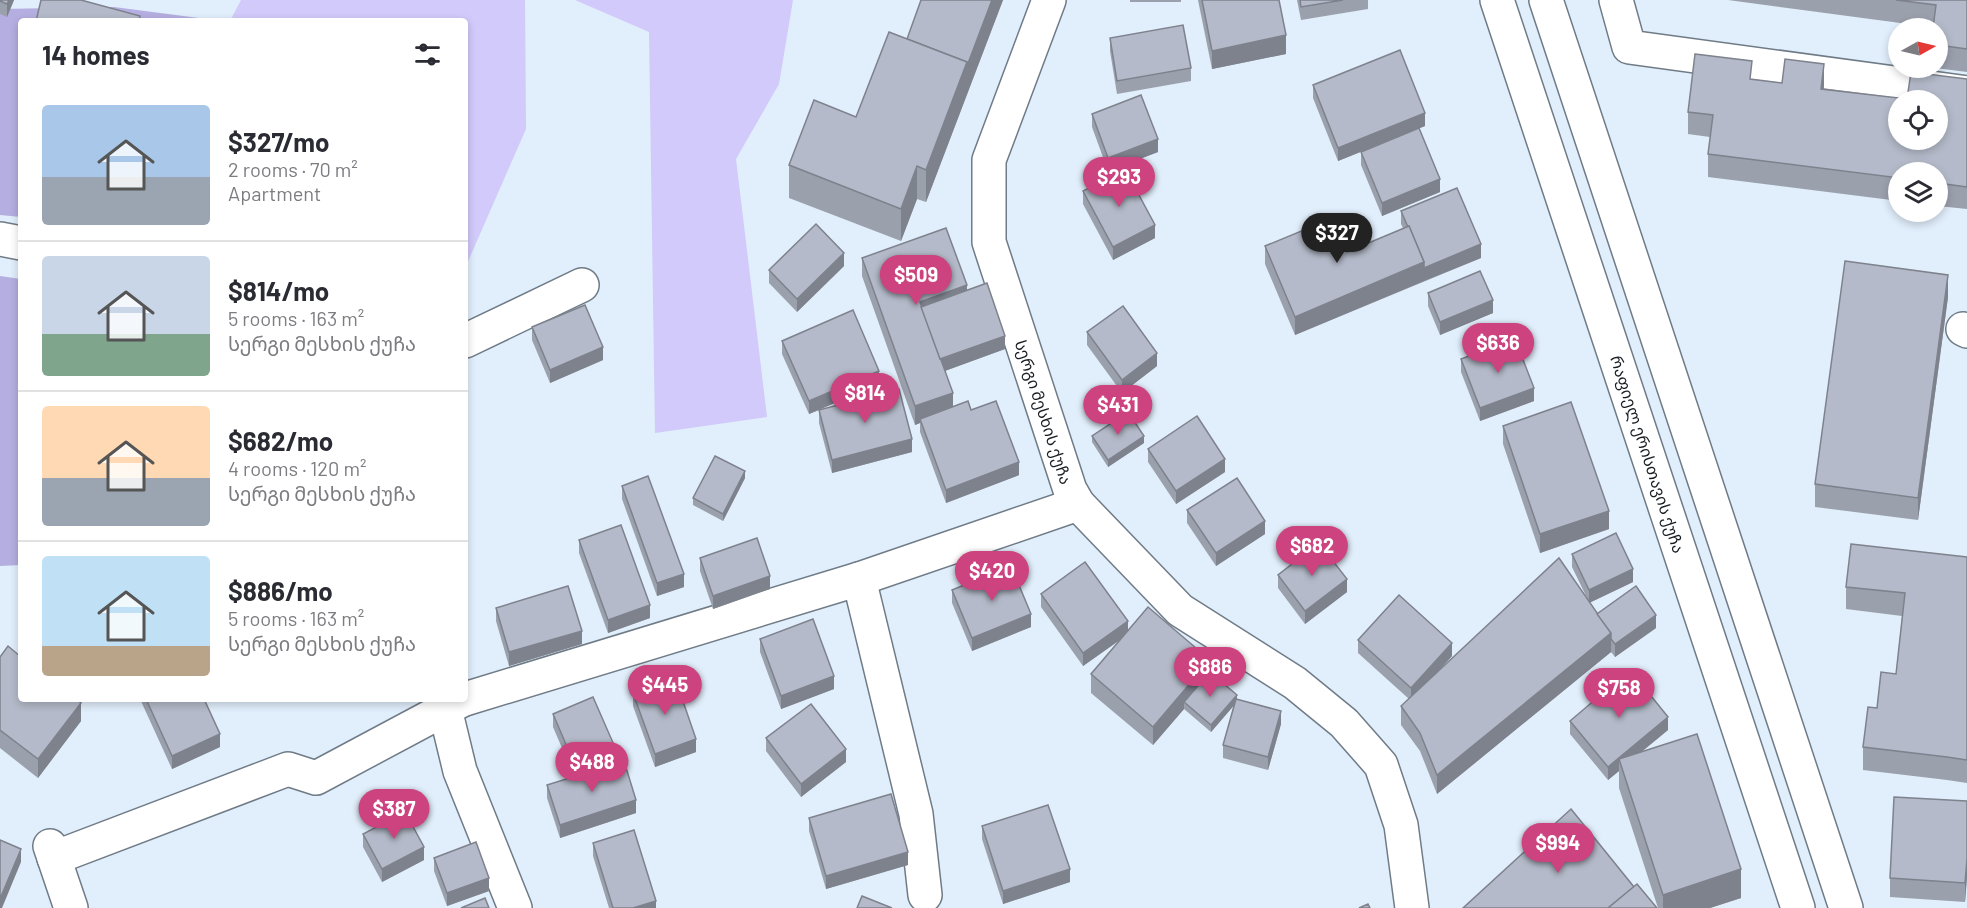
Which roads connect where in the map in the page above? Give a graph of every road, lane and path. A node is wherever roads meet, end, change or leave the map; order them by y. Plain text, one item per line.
1 (1049, 0) edge
2 (1497, 0) edge
3 (1546, 0) edge
4 (1616, 0) edge
5 (1967, 93) edge
6 (0, 239) edge
7 (18, 242) edge
8 (582, 285) dead end
9 (468, 341) edge
10 (1078, 504) junction
11 (858, 579) junction
12 (468, 699) edge
13 (458, 702) edge
14 (925, 895) dead end
15 (71, 908) edge
16 (515, 908) edge
17 (1412, 908) edge
18 (1797, 908) edge
19 (1846, 908) edge

1 - 10 street, სერგი მესხის ქუჩა
2 - 18 street, რაფიელ ერისთავის ქუჩა
3 - 19 street
4 - 5 street
6 - 7 street
8 - 9 street
10 - 11 street
10 - 17 street, სერგი მესხის ქუჩა
11 - 12 street
11 - 14 street
13 - 15 street
13 - 16 street

